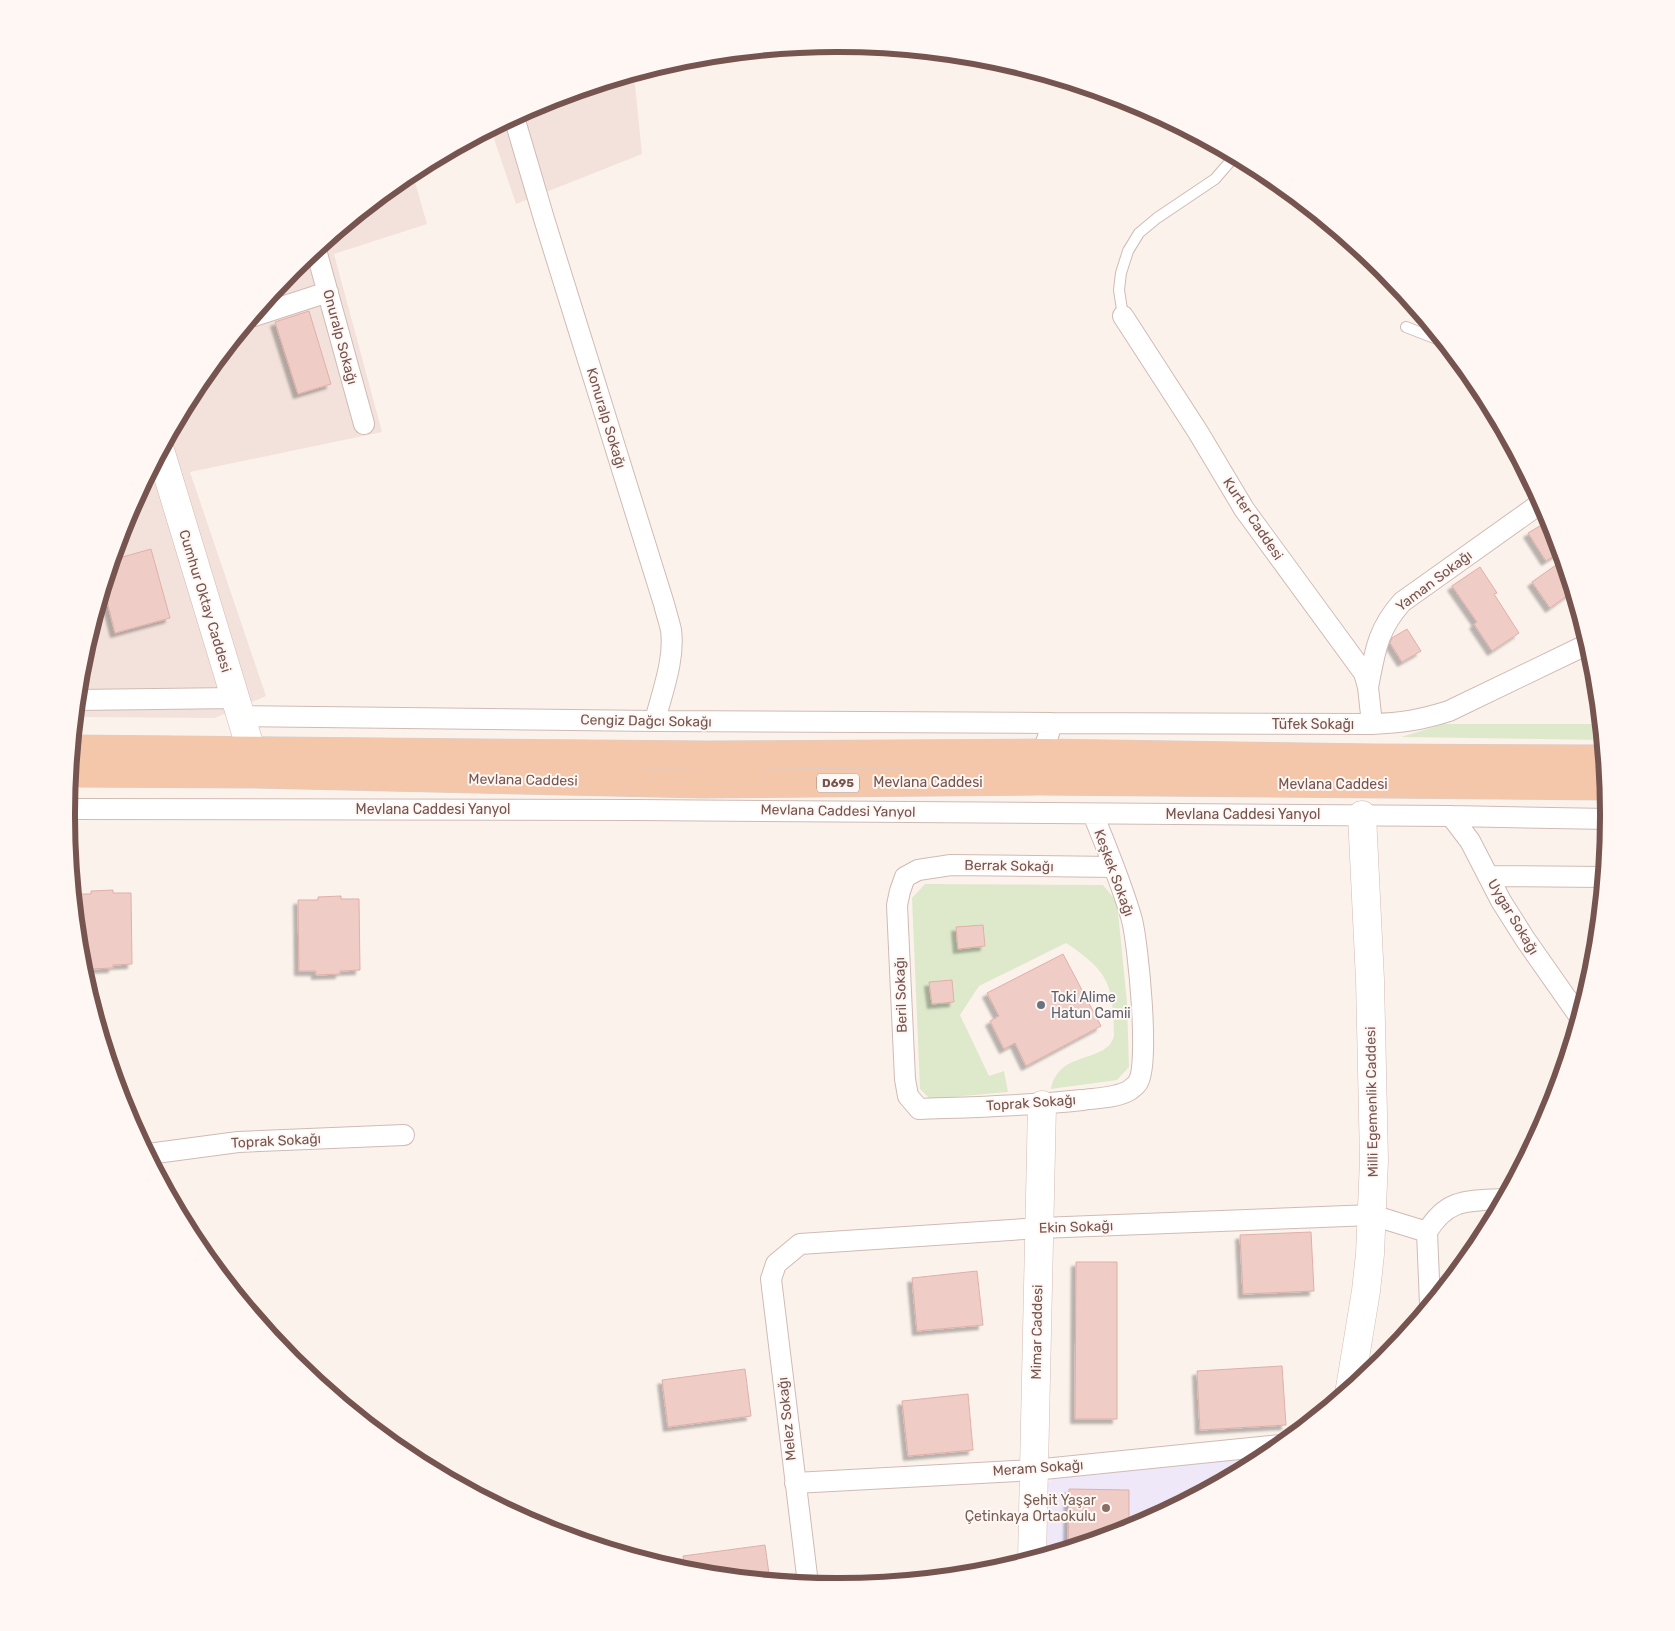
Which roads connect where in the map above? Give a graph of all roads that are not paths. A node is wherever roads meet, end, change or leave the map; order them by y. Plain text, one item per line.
1 (516, 124) edge
2 (1230, 162) edge
3 (318, 257) edge
4 (328, 292) junction
5 (263, 313) edge
6 (1123, 316) joint
7 (1406, 327) dead end
8 (1431, 337) edge
9 (364, 424) dead end
10 (162, 461) edge
11 (1535, 507) edge
12 (1582, 647) edge
13 (1368, 687) junction
14 (84, 700) edge
15 (237, 707) junction
16 (655, 721) junction
17 (1052, 723) junction
18 (1372, 724) junction
19 (78, 749) edge
20 (251, 750) junction
21 (1043, 753) junction
22 (1598, 758) edge
23 (76, 773) edge
24 (1599, 786) edge
25 (75, 809) edge
26 (1093, 814) junction
27 (1362, 815) junction
28 (1452, 816) junction
29 (1600, 819) edge
30 (1114, 867) junction
31 (1488, 876) junction
32 (905, 877) joint
33 (1598, 877) edge
34 (1575, 1011) edge
35 (1139, 1082) joint
36 (1042, 1104) junction
37 (919, 1109) joint
38 (404, 1135) dead end
39 (153, 1153) edge
40 (1496, 1200) edge
41 (1372, 1215) junction
42 (1040, 1228) junction
43 (1427, 1232) junction
44 (784, 1256) joint
45 (1430, 1296) edge
46 (1351, 1379) edge
47 (1265, 1448) edge
48 (1034, 1470) junction
49 (794, 1483) junction
50 (1032, 1554) edge
51 (807, 1577) edge

1 - 16 street, Konuralp Sokağı
2 - 6 lane
3 - 4 street, Onuralp Sokağı
4 - 5 street
4 - 9 street, Onuralp Sokağı
6 - 13 street, Kurter Caddesi
7 - 8 lane
10 - 15 street, Cumhur Oktay Caddesi
11 - 13 street, Yaman Sokağı
12 - 18 street, Tüfek Sokağı
13 - 18 street, Kurter Caddesi
14 - 15 street, Cengiz Dağcı Sokağı
15 - 16 street, Cengiz Dağcı Sokağı
15 - 20 street, Cumhur Oktay Caddesi
16 - 17 street, Cengiz Dağcı Sokağı
17 - 18 street, Tüfek Sokağı
17 - 21 street
19 - 20 main road, Mevlana Caddesi / D695
20 - 21 main road, Mevlana Caddesi / D695
21 - 22 main road, Mevlana Caddesi / D695
23 - 24 main road, Mevlana Caddesi / D695
25 - 26 street, Mevlana Caddesi Yanyol
26 - 27 street, Mevlana Caddesi Yanyol
26 - 30 street, Keşkek Sokağı
27 - 28 street, Mevlana Caddesi Yanyol
27 - 41 street, Milli Egemenlik Caddesi
28 - 29 street, Mevlana Caddesi Yanyol
28 - 31 street, Uygar Sokağı
30 - 32 street, Berrak Sokağı
30 - 35 street, Keşkek Sokağı
31 - 33 street
31 - 34 street, Uygar Sokağı
32 - 37 street, Beril Sokağı
35 - 36 street, Toprak Sokağı
36 - 37 street, Toprak Sokağı
36 - 42 street, Mimar Caddesi
38 - 39 street, Toprak Sokağı
40 - 43 street
41 - 42 street, Ekin Sokağı
41 - 43 street, Ekin Sokağı
41 - 46 street, Milli Egemenlik Caddesi
42 - 44 street, Ekin Sokağı
42 - 48 street, Mimar Caddesi
43 - 45 street
44 - 49 street, Melez Sokağı
47 - 48 street, Meram Sokağı
48 - 49 street, Meram Sokağı
48 - 50 street, Mimar Caddesi
49 - 51 street, Melez Sokağı

